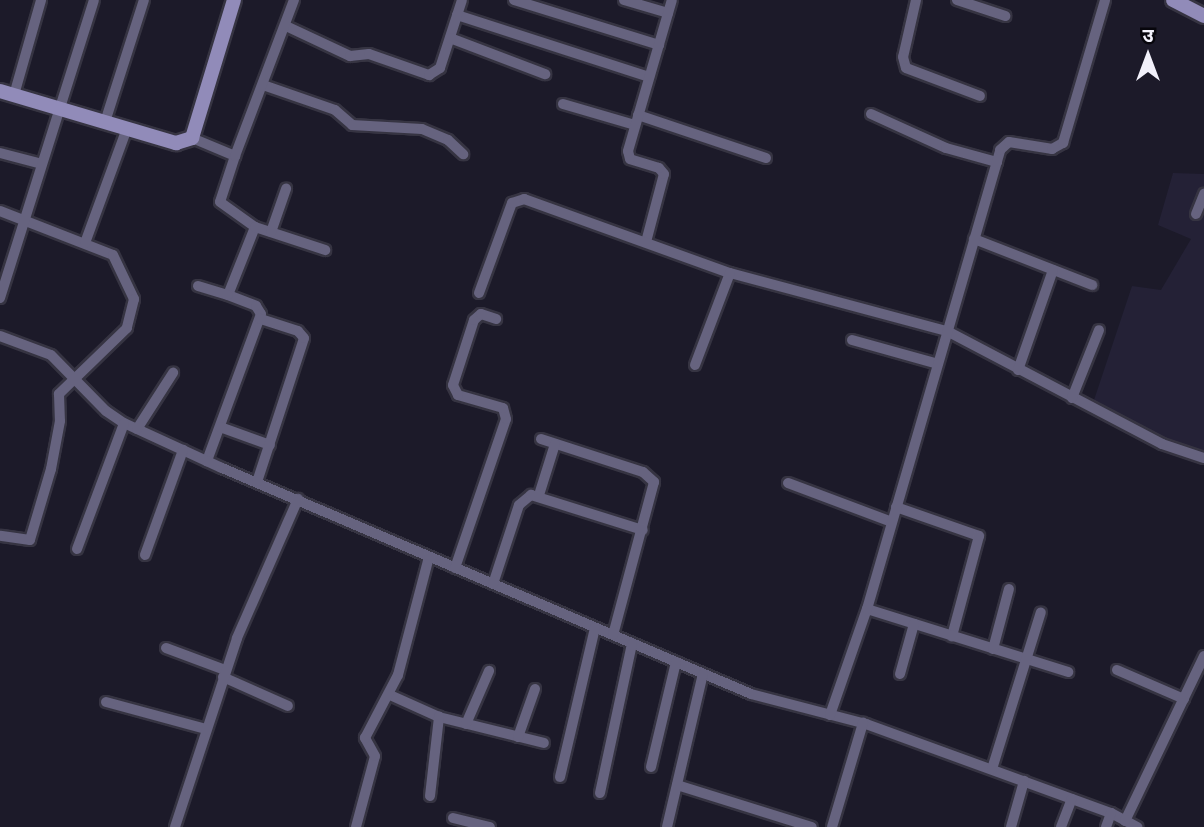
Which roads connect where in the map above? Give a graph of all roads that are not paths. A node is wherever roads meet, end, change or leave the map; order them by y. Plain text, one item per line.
1 (41, 0) edge
2 (94, 0) edge
3 (144, 0) edge
4 (234, 0) edge
5 (294, 0) edge
6 (462, 0) edge
7 (517, 0) edge
8 (624, 0) edge
9 (672, 0) edge
10 (916, 0) edge
11 (957, 0) edge
12 (1105, 0) edge
13 (1173, 0) edge
14 (668, 13) junction
15 (457, 15) junction
16 (1005, 16) dead end
17 (1204, 16) edge
18 (286, 26) junction
19 (450, 38) junction
20 (659, 45) junction
21 (545, 75) dead end
22 (649, 77) junction
23 (263, 85) junction
24 (7, 93) edge
25 (980, 96) dead end
26 (563, 104) dead end
27 (60, 108) junction
28 (871, 114) dead end
29 (636, 120) junction
30 (105, 122) junction
31 (127, 128) junction
32 (192, 138) junction
33 (0, 153) edge
34 (463, 154) dead end
35 (235, 156) junction
36 (766, 158) dead end
37 (997, 162) junction
38 (42, 164) junction
39 (286, 189) dead end
40 (1204, 194) edge
41 (0, 211) edge
42 (1196, 215) dead end
43 (24, 219) junction
44 (255, 227) junction
45 (271, 232) junction
46 (974, 239) junction
47 (85, 243) junction
48 (646, 243) junction
49 (325, 250) dead end
50 (1053, 270) junction
51 (730, 273) junction
52 (1092, 285) dead end
53 (198, 286) dead end
54 (479, 293) dead end
55 (228, 295) junction
56 (0, 298) edge
57 (260, 319) junction
58 (496, 319) dead end
59 (1099, 330) dead end
60 (947, 331) junction
61 (0, 336) edge
62 (852, 340) dead end
63 (938, 364) junction
64 (695, 365) dead end
65 (1018, 370) junction
66 (173, 373) dead end
67 (75, 378) junction
68 (1072, 398) junction
69 (124, 423) junction
70 (220, 427) junction
71 (137, 429) junction
72 (541, 439) dead end
73 (555, 444) junction
74 (270, 445) junction
75 (183, 450) junction
76 (1204, 458) edge
77 (207, 461) junction
78 (257, 482) junction
79 (788, 483) dead end
80 (539, 495) junction
81 (298, 499) junction
82 (896, 508) junction
83 (892, 522) junction
84 (643, 530) junction
85 (0, 536) edge
86 (77, 549) dead end
87 (145, 555) dead end
88 (429, 557) junction
89 (454, 568) junction
90 (493, 584) junction
91 (1009, 589) dead end
92 (867, 609) junction
93 (1041, 612) dead end
94 (914, 624) junction
95 (595, 628) junction
96 (613, 635) junction
97 (952, 636) junction
98 (632, 644) junction
99 (166, 648) dead end
100 (993, 649) junction
101 (1204, 656) edge
102 (1025, 659) junction
103 (676, 662) junction
104 (1117, 670) dead end
105 (489, 671) dead end
106 (1068, 672) dead end
107 (224, 673) junction
108 (703, 674) junction
109 (900, 674) dead end
110 (1192, 683) junction
111 (535, 689) dead end
112 (1204, 689) edge
113 (390, 695) junction
114 (1184, 699) junction
115 (106, 702) dead end
116 (288, 706) dead end
117 (830, 715) junction
118 (439, 717) junction
119 (863, 723) junction
120 (466, 724) junction
121 (206, 729) junction
122 (519, 737) junction
123 (544, 743) dead end
124 (651, 767) dead end
125 (992, 769) junction
126 (560, 778) dead end
127 (1024, 781) junction
128 (677, 785) junction
129 (600, 793) dead end
130 (430, 796) dead end
131 (1072, 799) junction
132 (1111, 813) junction
133 (453, 818) dead end
134 (1125, 821) junction
135 (175, 827) edge
136 (356, 827) edge
137 (489, 827) edge
138 (667, 827) edge
139 (812, 827) edge
140 (832, 827) edge
141 (1011, 827) edge
142 (1061, 827) edge
143 (1106, 827) edge
144 (1137, 827) edge

1 - 24 street
2 - 27 street
3 - 30 street
4 - 32 street
5 - 18 street
6 - 15 street
7 - 20 street
8 - 14 street
9 - 14 street
10 - 25 street
11 - 16 street
12 - 37 street
13 - 17 street
14 - 20 street
15 - 19 street
15 - 22 street
18 - 19 street
18 - 23 street
19 - 21 street
20 - 22 street
22 - 29 street
23 - 34 street
23 - 35 street
24 - 27 street
26 - 29 street
27 - 30 street
27 - 38 street
28 - 37 street
29 - 36 street
29 - 48 street
30 - 31 street
31 - 32 street
31 - 47 street
32 - 35 street
33 - 38 street
35 - 44 street
37 - 46 street
38 - 43 street
39 - 45 street
40 - 42 street
41 - 43 street
43 - 47 street
43 - 56 street
44 - 45 street
44 - 55 street
45 - 49 street
46 - 50 street
46 - 60 street
47 - 67 street
48 - 51 street
48 - 54 street
50 - 52 street
50 - 65 street
51 - 60 street
51 - 64 street
53 - 55 street
55 - 57 street
57 - 70 street
57 - 74 street
58 - 89 street
59 - 68 street
60 - 63 street
60 - 65 street
61 - 67 street
62 - 63 street
63 - 82 street
65 - 68 street
66 - 71 street
67 - 69 street
67 - 85 street
68 - 76 street
69 - 71 street
69 - 86 street
70 - 74 street
70 - 77 street
71 - 75 street
72 - 73 street
73 - 80 street
73 - 84 street
74 - 78 street
75 - 77 street
75 - 87 street
77 - 78 street
78 - 81 street
79 - 83 street
80 - 84 street
80 - 90 street
81 - 88 street
81 - 107 street
82 - 83 street
82 - 97 street
83 - 92 street
84 - 96 street
88 - 89 street
88 - 113 street
89 - 90 street
90 - 95 street
91 - 100 street
92 - 94 street
92 - 117 street
93 - 102 street
94 - 97 street
94 - 109 street
95 - 96 street
95 - 126 street
96 - 98 street
97 - 100 street
98 - 103 street
98 - 129 street
99 - 107 street
100 - 102 street
101 - 110 street
102 - 106 street
102 - 125 street
103 - 108 street
103 - 124 street
104 - 114 street
105 - 120 street
107 - 116 street
107 - 121 street
108 - 117 street
108 - 128 street
110 - 112 street
110 - 114 street
111 - 122 street
113 - 118 street
113 - 136 street
114 - 134 street
115 - 121 street
117 - 119 street
118 - 120 street
118 - 130 street
119 - 125 street
119 - 140 street
120 - 122 street
121 - 135 street
122 - 123 street
125 - 127 street
127 - 131 street
127 - 141 street
128 - 138 street
128 - 139 street
131 - 132 street
131 - 142 street
132 - 134 street
132 - 143 street
133 - 137 street
134 - 144 street

